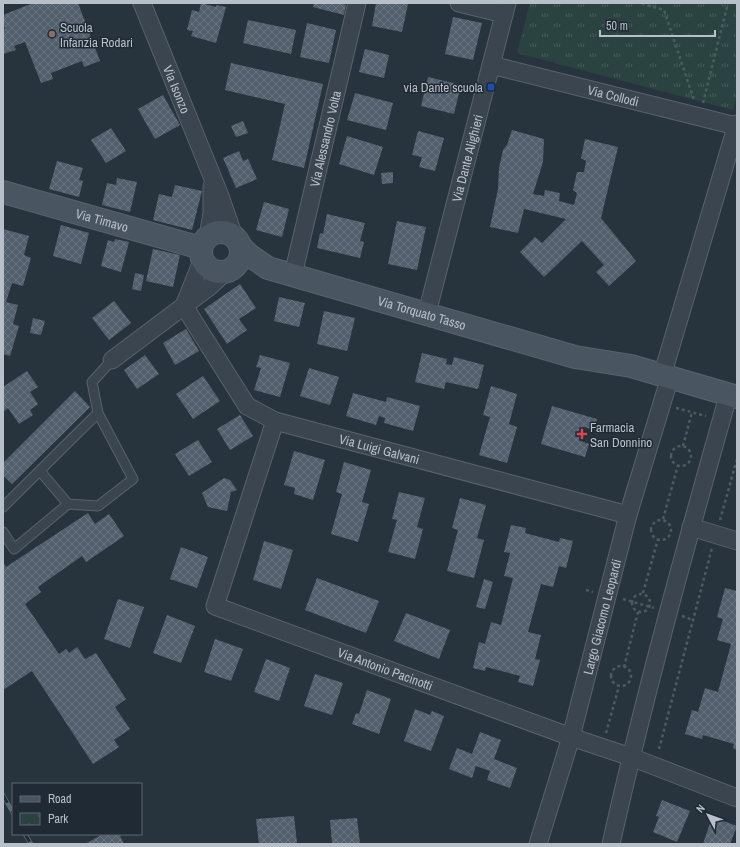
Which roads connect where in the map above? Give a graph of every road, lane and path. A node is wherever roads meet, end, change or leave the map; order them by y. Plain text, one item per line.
1 (142, 3) edge
2 (357, 3) edge
3 (460, 3) edge
4 (644, 3) edge
5 (728, 3) edge
6 (505, 9) edge
7 (491, 65) junction
8 (700, 117) junction
9 (737, 125) edge
10 (212, 176) junction
11 (3, 192) edge
12 (237, 242) junction
13 (203, 249) junction
14 (268, 268) junction
15 (228, 271) junction
16 (293, 275) junction
17 (184, 306) junction
18 (427, 313) junction
19 (112, 360) joint
20 (664, 390) junction
21 (730, 409) edge
22 (692, 412) junction
23 (98, 413) junction
24 (275, 421) junction
25 (683, 446) junction
26 (737, 459) edge
27 (678, 466) junction
28 (40, 471) junction
29 (68, 504) junction
30 (3, 507) edge
31 (628, 515) junction
32 (663, 520) junction
33 (692, 527) junction
34 (3, 532) edge
35 (716, 534) junction
36 (658, 539) junction
37 (737, 541) edge
38 (586, 590) dead end
39 (643, 593) junction
40 (608, 595) junction
41 (631, 602) junction
42 (649, 607) junction
43 (638, 612) junction
44 (669, 613) junction
45 (693, 620) junction
46 (624, 666) junction
47 (618, 686) junction
48 (571, 737) junction
49 (602, 747) junction
50 (658, 749) dead end
51 (631, 757) junction
52 (737, 798) edge
53 (538, 844) edge
54 (611, 844) edge

1 - 10 street, Via Isonzo
2 - 16 street, Via Alessandro Volta
3 - 6 street
4 - 8 path
5 - 8 path
6 - 7 street, Via Dante Alighieri
7 - 8 street, Via Collodi
7 - 18 street, Via Dante Alighieri
8 - 9 street, Via Collodi
9 - 20 street, Largo Giacomo Leopardi
10 - 12 street, Via Isonzo
10 - 13 street, Via Isonzo
11 - 13 street, Via Timavo
12 - 13 street, Via Torquato Tasso
12 - 14 street, Via Torquato Tasso
12 - 15 street
13 - 15 street, Via Torquato Tasso
13 - 17 street, Via Isonzo
14 - 15 street, Via Torquato Tasso
14 - 16 street, Via Torquato Tasso
15 - 17 street
16 - 18 street, Via Torquato Tasso
17 - 19 street
17 - 24 street, Via Luigi Galvani
18 - 20 street, Via Torquato Tasso
19 - 23 lane
20 - 21 street, Via Torquato Tasso
20 - 22 path
20 - 31 street, Largo Giacomo Leopardi
21 - 22 path
21 - 33 street
22 - 25 path
23 - 28 lane
23 - 29 lane
24 - 31 street, Via Luigi Galvani
24 - 48 street, Via Antonio Pacinotti
25 - 27 path
25 - 27 path
26 - 35 path
27 - 32 path
28 - 29 lane
28 - 30 lane
29 - 34 lane
31 - 40 street, Largo Giacomo Leopardi
32 - 36 path
32 - 36 path
33 - 35 street
33 - 44 street
35 - 37 street
35 - 45 path
36 - 39 path
38 - 40 path
39 - 41 path
39 - 42 path
40 - 41 path
40 - 48 street, Largo Giacomo Leopardi
41 - 42 path
41 - 43 path
42 - 43 path
42 - 44 path
43 - 46 path
44 - 45 path
44 - 51 street
45 - 50 path
46 - 47 path
46 - 47 path
47 - 49 path
48 - 49 street, Via Antonio Pacinotti
48 - 53 street, Largo Giacomo Leopardi
49 - 51 street, Via Antonio Pacinotti
51 - 52 street, Via Antonio Pacinotti
51 - 54 street

